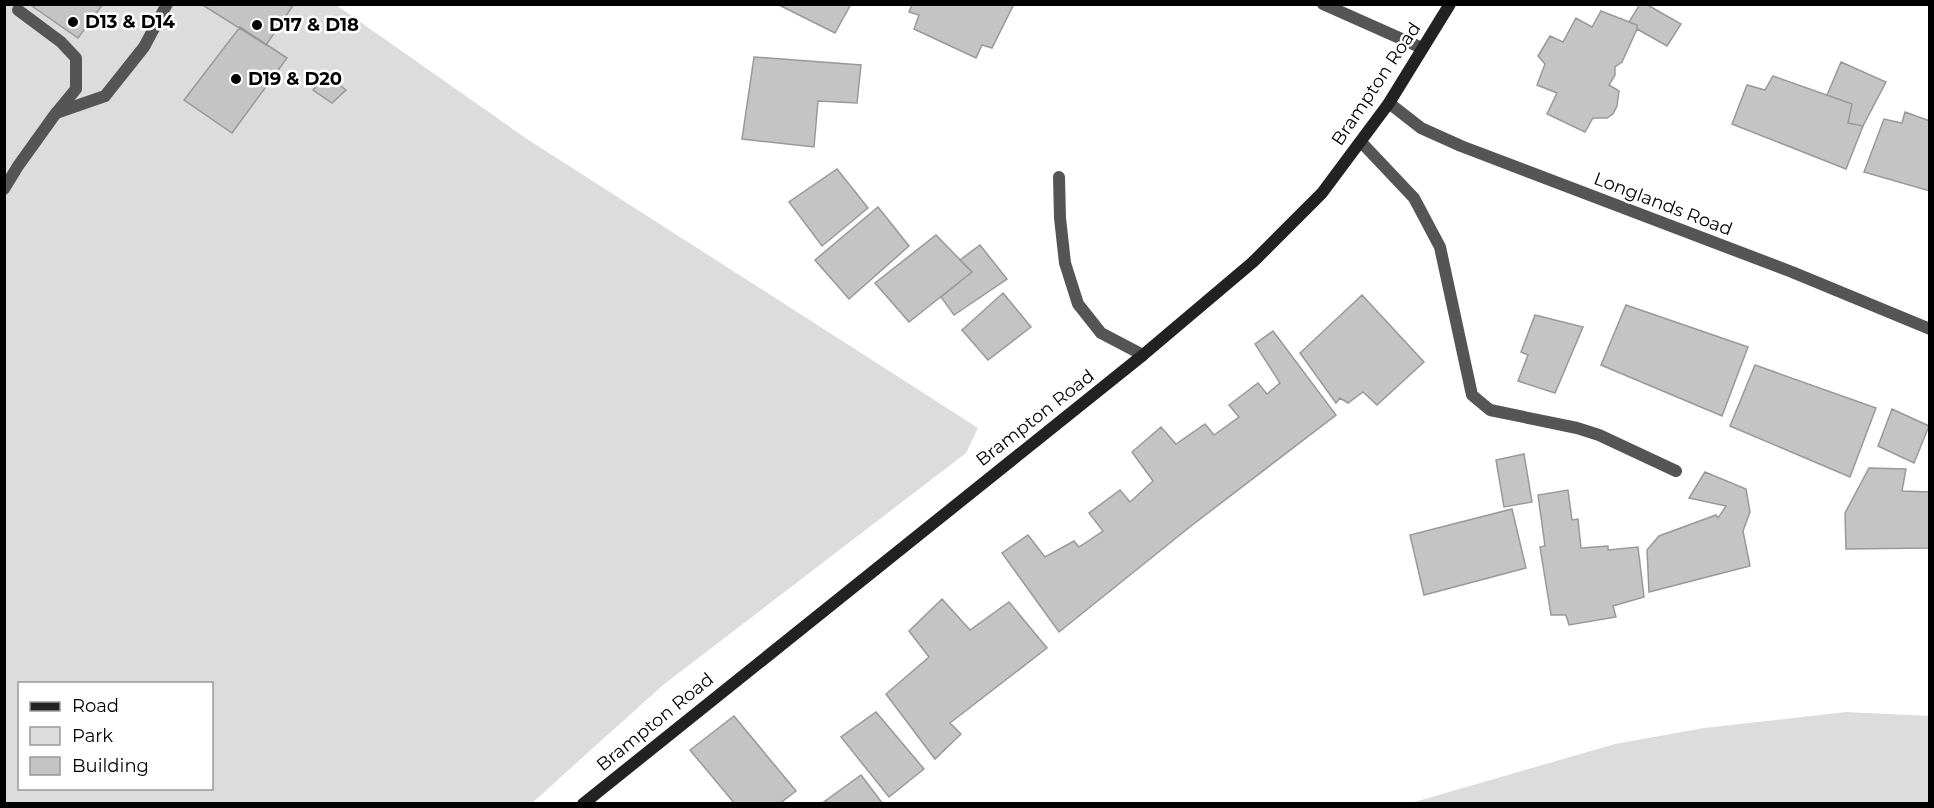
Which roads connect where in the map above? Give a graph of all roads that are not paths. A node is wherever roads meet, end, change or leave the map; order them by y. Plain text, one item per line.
1 (167, 4) edge
2 (1323, 4) edge
3 (1450, 4) edge
4 (18, 10) dead end
5 (1422, 48) junction
6 (1389, 103) junction
7 (56, 113) junction
8 (1361, 141) junction
9 (1059, 177) dead end
10 (4, 189) edge
11 (1929, 329) edge
12 (1143, 355) junction
13 (1676, 471) dead end
14 (583, 804) edge

1 - 7 street
2 - 5 street
3 - 5 main road, Brampton Road
4 - 7 street
5 - 6 main road, Brampton Road
6 - 8 main road, Brampton Road
6 - 11 street, Longlands Road
7 - 10 street
8 - 12 main road, Brampton Road
8 - 13 street
9 - 12 street
12 - 14 main road, Brampton Road

